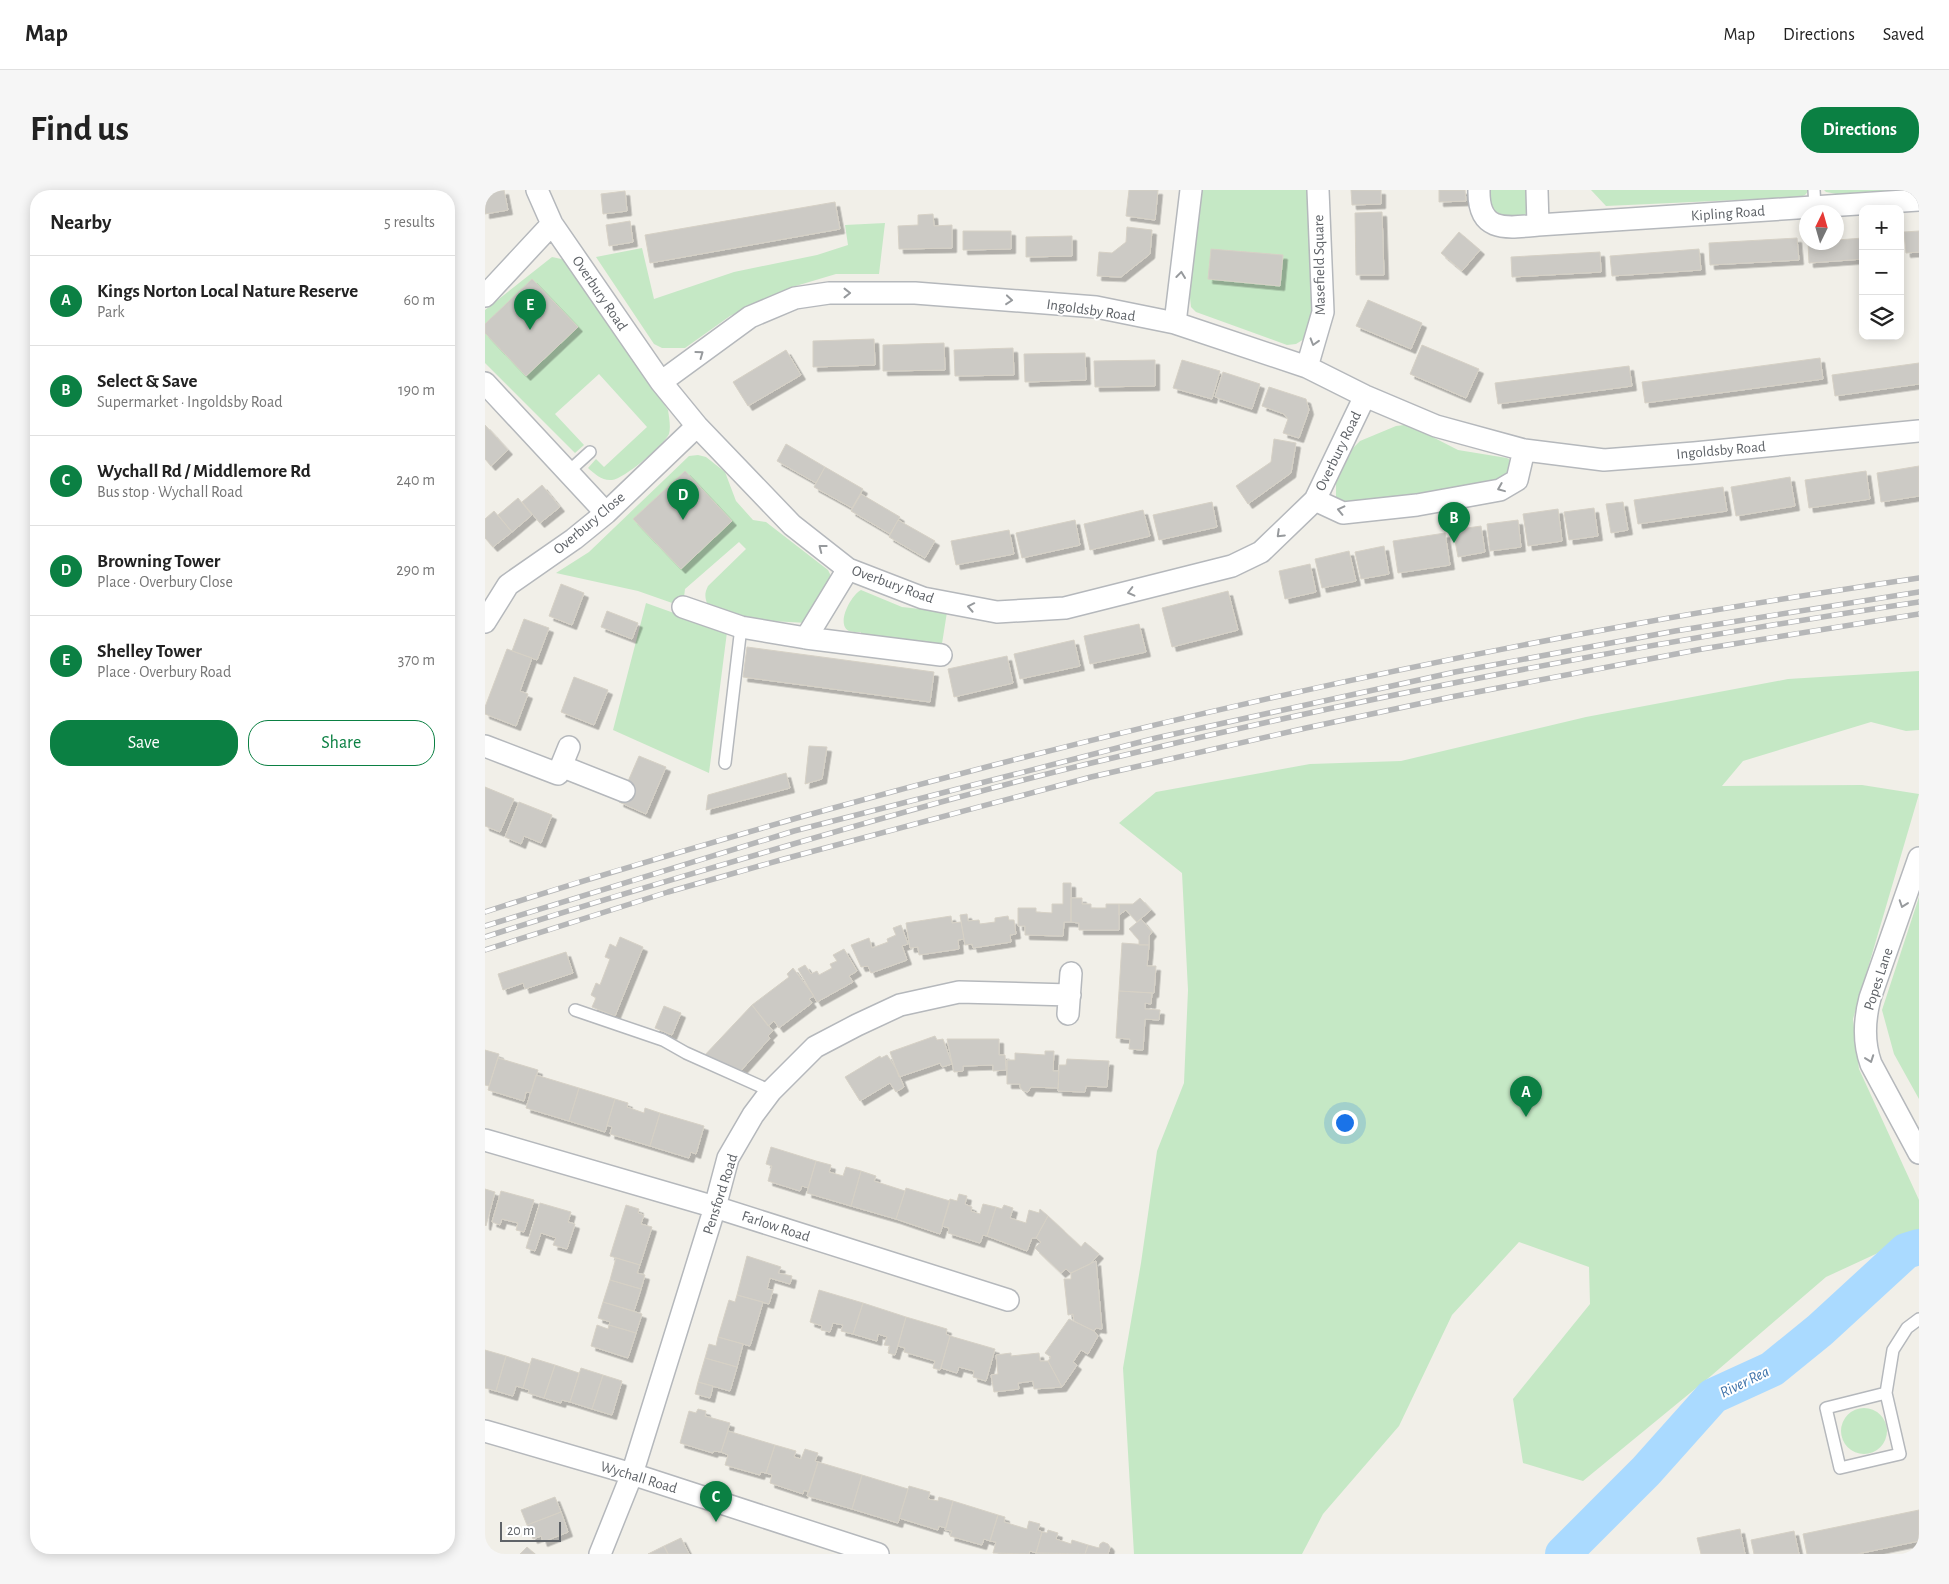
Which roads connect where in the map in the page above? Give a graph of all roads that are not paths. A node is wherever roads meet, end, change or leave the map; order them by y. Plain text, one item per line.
1 (537, 190) edge
2 (1191, 190) edge
3 (1318, 190) edge
4 (1479, 190) edge
5 (1537, 191) edge
6 (1814, 198) edge
7 (1919, 200) edge
8 (553, 224) junction
9 (1538, 225) junction
10 (485, 296) edge
11 (1175, 323) junction
12 (1307, 367) junction
13 (661, 382) junction
14 (485, 383) edge
15 (1365, 396) junction
16 (697, 426) junction
17 (1919, 431) edge
18 (1523, 450) junction
19 (590, 452) dead end
20 (568, 472) junction
21 (1315, 500) junction
22 (606, 512) junction
23 (849, 569) junction
24 (683, 607) dead end
25 (488, 612) edge
26 (741, 627) junction
27 (806, 638) junction
28 (941, 655) dead end
29 (485, 746) edge
30 (725, 763) dead end
31 (624, 792) dead end
32 (1919, 858) edge
33 (1071, 973) dead end
34 (575, 1010) dead end
35 (771, 1091) junction
36 (485, 1140) edge
37 (1919, 1153) edge
38 (715, 1207) junction
39 (1008, 1300) dead end
40 (1919, 1319) edge
41 (1886, 1393) junction
42 (485, 1431) edge
43 (632, 1474) junction
44 (600, 1554) edge
45 (879, 1554) edge

1 - 8 street, Overbury Road
11 -> 2 street
3 -> 12 street, Masefield Square
4 - 9 street, Kipling Road
5 - 9 street
6 - 7 street, Kipling Road
6 - 9 street, Kipling Road
8 - 10 street
8 - 13 street, Overbury Road
11 - 12 street, Ingoldsby Road
13 -> 11 street, Ingoldsby Road
12 - 15 street, Ingoldsby Road
13 - 16 street, Overbury Road
14 - 20 street
15 - 18 street, Ingoldsby Road
15 - 21 street, Overbury Road
16 - 22 street, Overbury Close
23 -> 16 street, Overbury Road
17 - 18 street, Ingoldsby Road
18 -> 21 street
19 - 20 lane
20 - 22 street
21 -> 23 street, Overbury Road
22 - 25 street, Overbury Close
23 - 27 street
24 - 26 street
26 - 27 street
26 - 30 lane
27 - 28 street
29 - 31 street
32 -> 37 street, Popes Lane
33 - 35 street, Pensford Road
34 - 35 lane
35 - 38 street, Pensford Road
36 - 38 street, Farlow Road
38 - 39 street, Farlow Road
38 - 43 street, Pensford Road
40 - 41 lane
41 - 41 lane
42 - 43 street, Wychall Road
43 - 44 street, Pensford Road
43 - 45 street, Wychall Road

